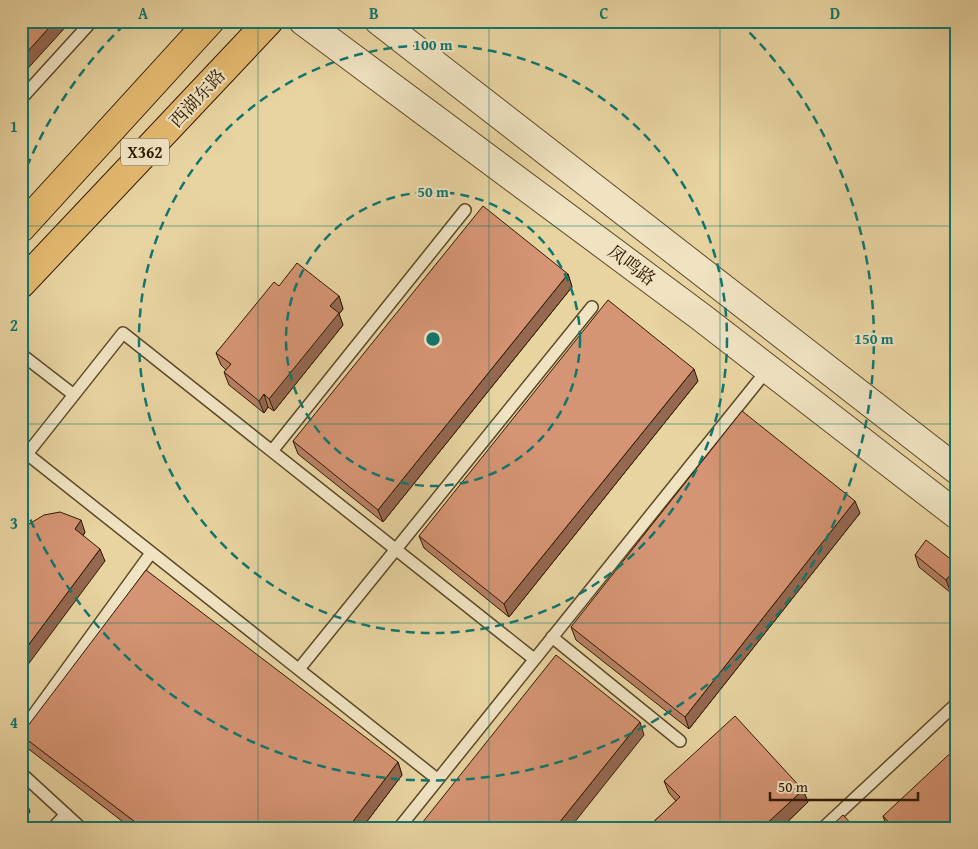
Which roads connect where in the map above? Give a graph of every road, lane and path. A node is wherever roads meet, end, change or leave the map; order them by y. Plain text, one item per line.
1 (92, 21) edge
2 (210, 21) edge
3 (269, 21) edge
4 (304, 21) edge
5 (379, 21) edge
6 (21, 99) edge
7 (465, 210) dead end
8 (21, 228) edge
9 (21, 284) edge
10 (592, 307) dead end
11 (21, 354) edge
12 (768, 368) junction
13 (74, 395) junction
14 (272, 451) junction
15 (957, 470) edge
16 (957, 515) edge
17 (396, 549) junction
18 (151, 552) junction
19 (552, 637) junction
20 (534, 659) junction
21 (299, 669) junction
22 (957, 703) edge
23 (21, 732) edge
24 (680, 741) dead end
25 (21, 773) edge
26 (437, 779) junction
27 (66, 814) junction
28 (53, 828) edge
29 (80, 828) edge
30 (399, 828) edge
31 (823, 828) edge

1 - 6 lane
2 - 8 main road, X362
3 - 9 main road, 西湖东路 / X362
4 - 12 street, 凤鸣路
5 - 15 street
7 - 14 lane
10 - 17 lane
11 - 13 lane
12 - 16 street, 凤鸣路
12 - 19 lane
13 - 14 lane
13 - 18 lane
14 - 17 lane
17 - 20 lane
17 - 21 lane
18 - 21 lane
18 - 23 lane
19 - 20 lane
19 - 24 lane
20 - 26 lane
21 - 26 lane
22 - 31 lane
25 - 27 lane
26 - 30 lane
27 - 28 lane
27 - 29 lane

